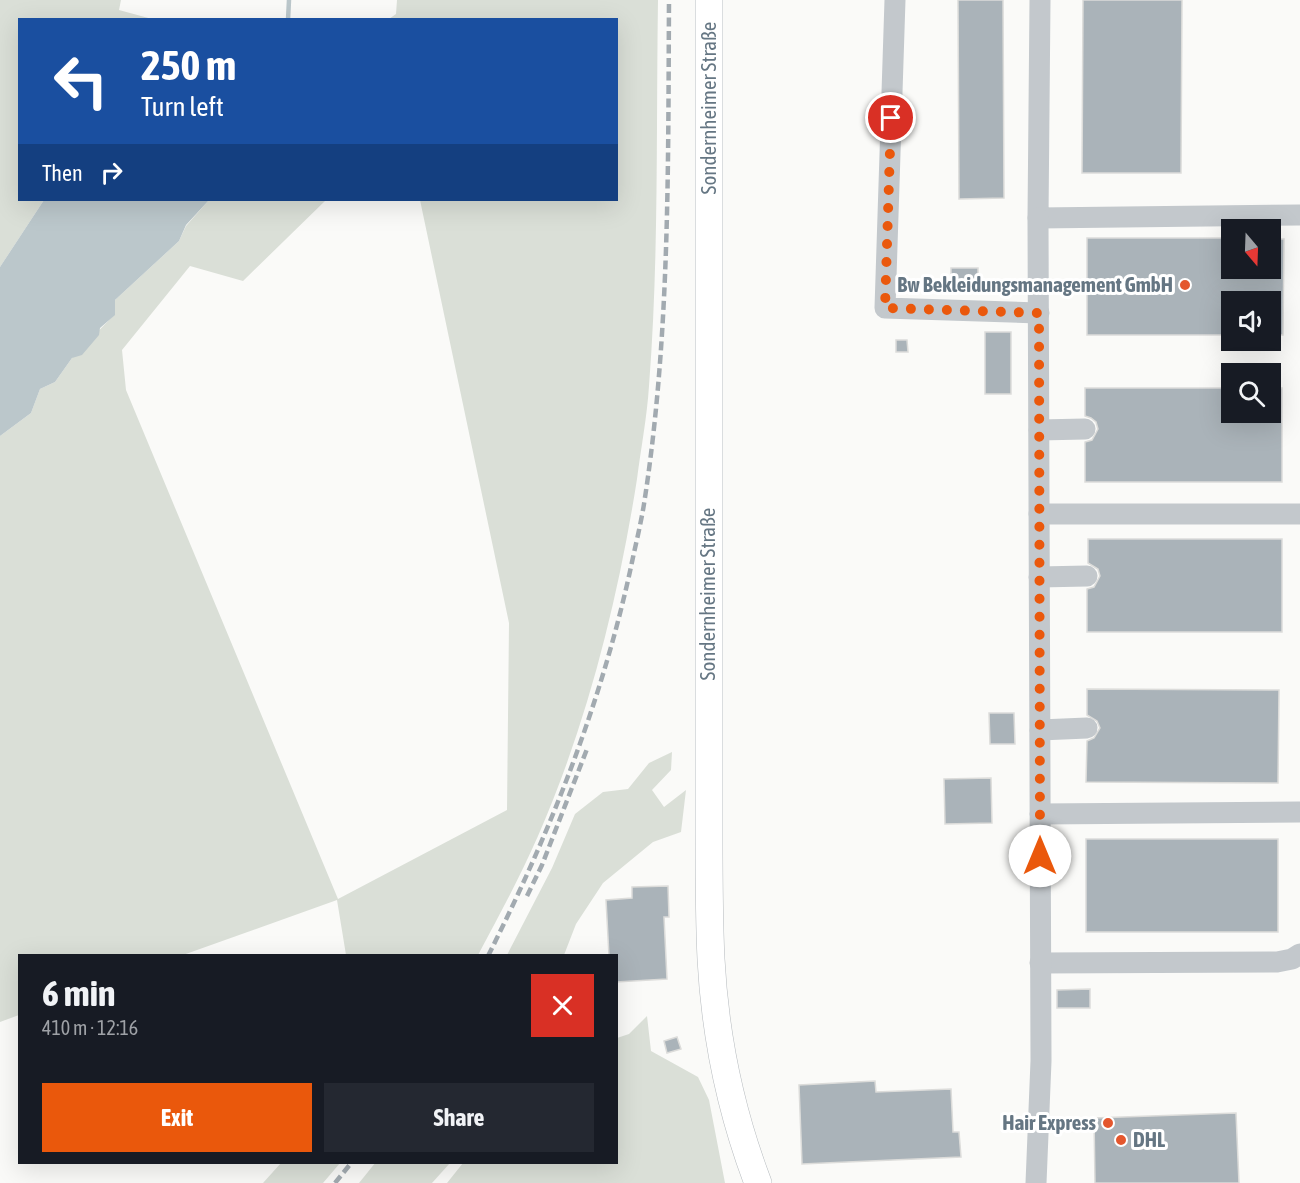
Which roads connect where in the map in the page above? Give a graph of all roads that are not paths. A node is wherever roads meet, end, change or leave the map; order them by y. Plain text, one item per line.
1 (709, 0) edge
2 (896, 0) edge
3 (1040, 0) edge
4 (1038, 218) junction
5 (1299, 219) edge
6 (1039, 313) junction
7 (1085, 429) dead end
8 (1039, 430) junction
9 (1039, 514) junction
10 (1300, 514) edge
11 (1088, 576) dead end
12 (1039, 577) junction
13 (1087, 728) dead end
14 (1040, 730) junction
15 (1300, 812) edge
16 (1040, 814) junction
17 (1300, 954) edge
18 (1040, 963) junction
19 (758, 1183) edge
20 (1036, 1183) edge

1 - 19 main road, Sondernheimer Straße
2 - 6 street
3 - 4 street
4 - 5 street
4 - 6 street
6 - 8 street
7 - 8 street
8 - 9 street
9 - 10 street
9 - 12 street
11 - 12 street
12 - 14 street
13 - 14 street
14 - 16 street
15 - 16 street
16 - 18 street
17 - 18 street
18 - 20 street

